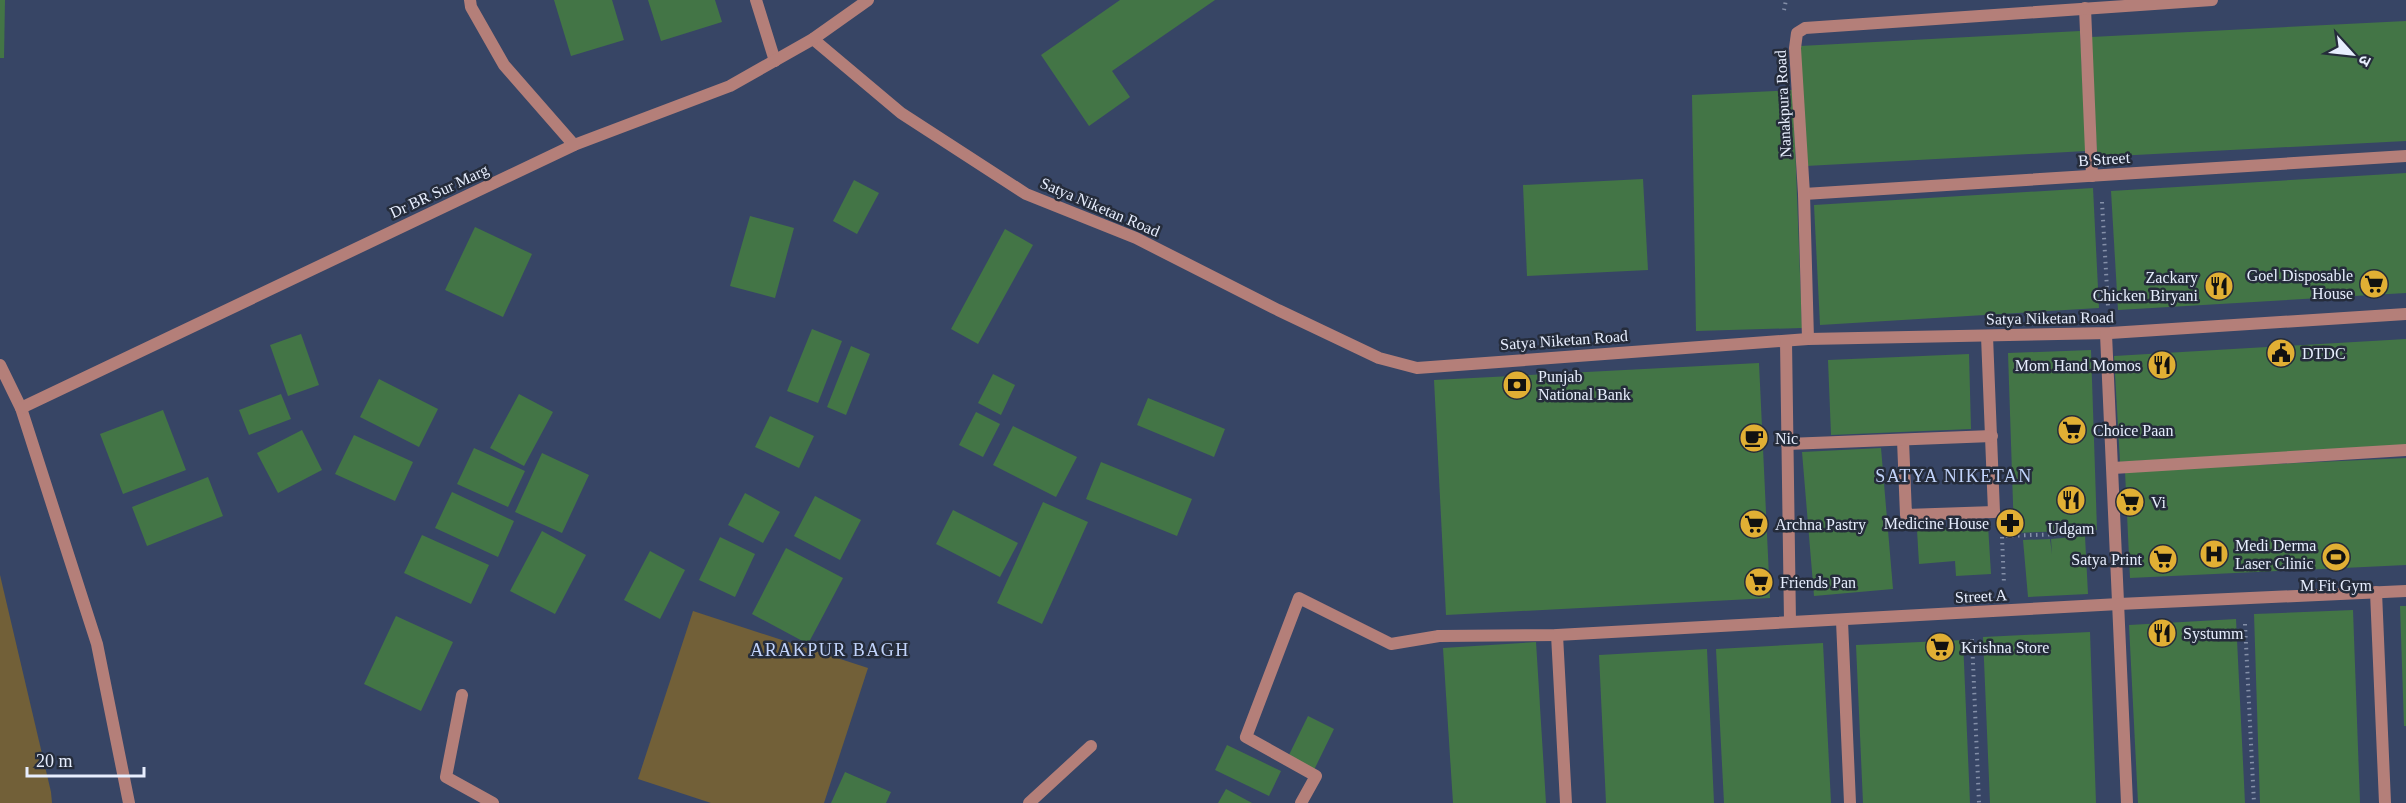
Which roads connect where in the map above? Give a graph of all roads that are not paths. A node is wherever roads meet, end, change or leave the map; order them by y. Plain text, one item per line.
1 (470, 0) edge
2 (756, 0) edge
3 (868, 0) edge
4 (2212, 0) edge
5 (2085, 8) junction
6 (813, 39) junction
7 (775, 61) junction
8 (574, 145) junction
9 (2406, 156) edge
10 (2096, 176) junction
11 (1804, 194) junction
12 (2406, 314) edge
13 (2106, 334) junction
14 (1987, 336) junction
15 (1808, 339) junction
16 (1786, 341) junction
17 (0, 365) edge
18 (21, 408) junction
19 (1992, 436) junction
20 (1904, 440) junction
21 (1788, 444) junction
22 (2406, 450) edge
23 (2113, 468) junction
24 (2406, 591) edge
25 (2376, 592) junction
26 (2119, 604) junction
27 (1842, 621) junction
28 (1790, 622) junction
29 (1557, 635) junction
30 (462, 695) dead end
31 (1091, 746) dead end
32 (129, 803) edge
33 (494, 803) edge
34 (1029, 803) edge
35 (1301, 803) edge
36 (1566, 803) edge
37 (1850, 803) edge
38 (2127, 803) edge
39 (2385, 803) edge

1 - 8 street
2 - 7 street
3 - 6 street, Dr BR Sur Marg
4 - 5 street, Nanakpura Road
5 - 10 street
5 - 11 street, Nanakpura Road
6 - 7 street, Dr BR Sur Marg
6 - 16 street, Satya Niketan Road
7 - 8 street, Dr BR Sur Marg
8 - 18 street, Dr BR Sur Marg
9 - 10 street, B Street
10 - 11 street, B Street
11 - 15 street
12 - 13 street, Satya Niketan Road
13 - 14 street, Satya Niketan Road
13 - 23 street
14 - 15 street, Satya Niketan Road
14 - 19 street
15 - 16 street, Satya Niketan Road
16 - 21 street
17 - 18 street
18 - 32 street
19 - 20 street
19 - 20 street
20 - 21 street
21 - 28 street
22 - 23 street
23 - 26 street
24 - 25 street, Street A
25 - 26 street, Street A
25 - 39 street
26 - 27 street, Street A
26 - 38 street
27 - 28 street, Street A
27 - 37 street
28 - 29 street, Street A
29 - 35 street, Street A
29 - 36 street
30 - 33 street
31 - 34 street

